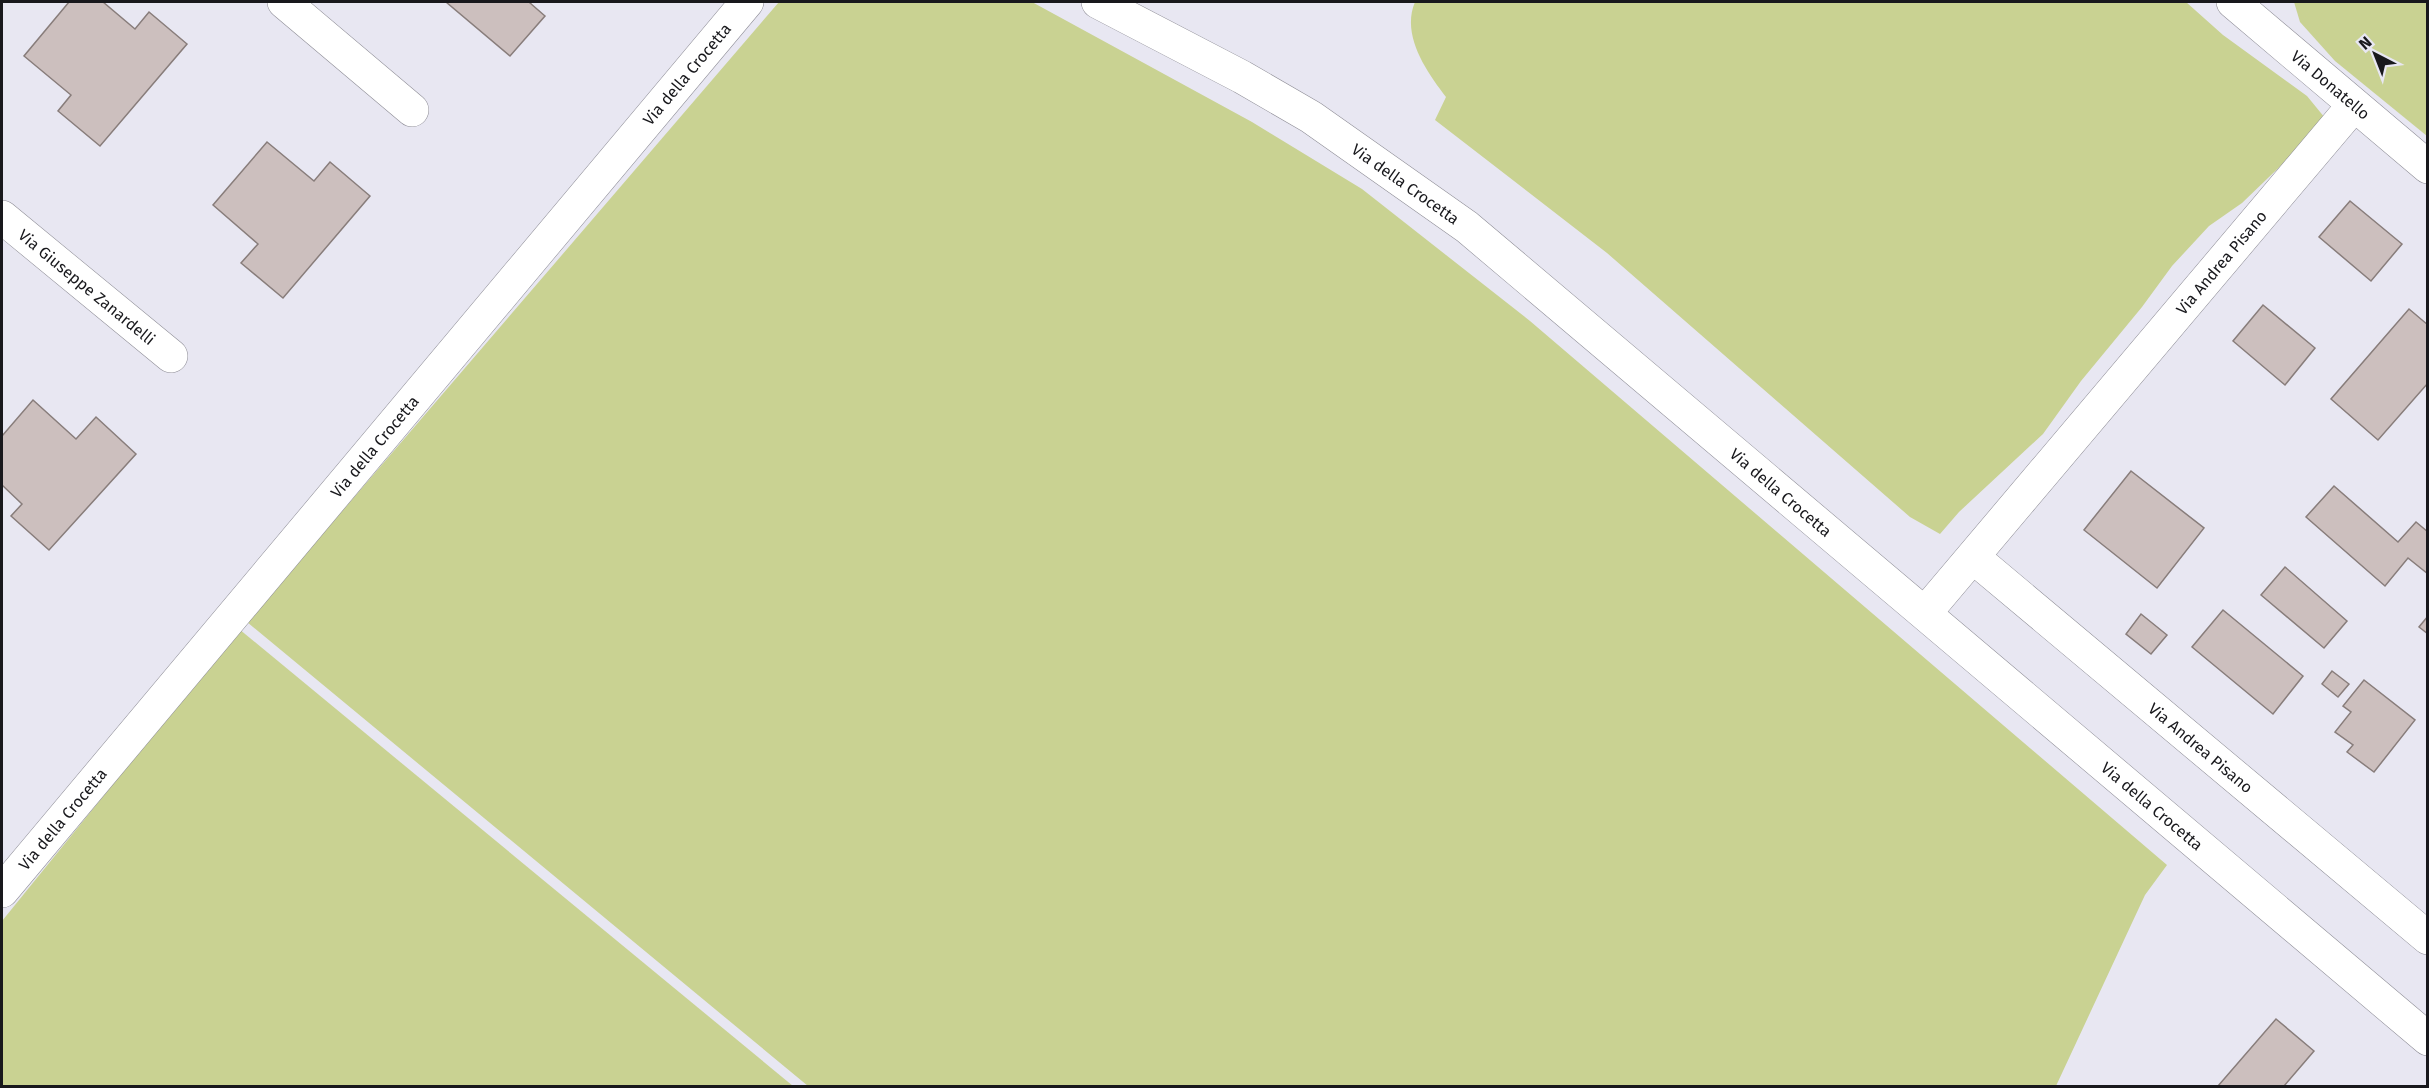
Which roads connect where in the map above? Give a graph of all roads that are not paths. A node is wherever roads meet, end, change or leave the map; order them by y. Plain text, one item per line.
1 (284, 2) edge
2 (747, 2) edge
3 (1098, 2) edge
4 (2233, 2) edge
5 (2354, 105) junction
6 (412, 110) dead end
7 (2427, 167) edge
8 (2, 217) edge
9 (171, 356) dead end
10 (1972, 557) junction
11 (1925, 613) junction
12 (2, 891) edge
13 (2427, 938) edge
14 (2427, 1039) edge

1 - 6 street
2 - 12 street, Via della Crocetta
3 - 11 street, Via della Crocetta
4 - 5 street, Via Donatello
5 - 7 street, Via Donatello
5 - 10 street, Via Andrea Pisano
8 - 9 street, Via Giuseppe Zanardelli
10 - 11 street, Via Andrea Pisano
10 - 13 street, Via Andrea Pisano
11 - 14 street, Via della Crocetta

